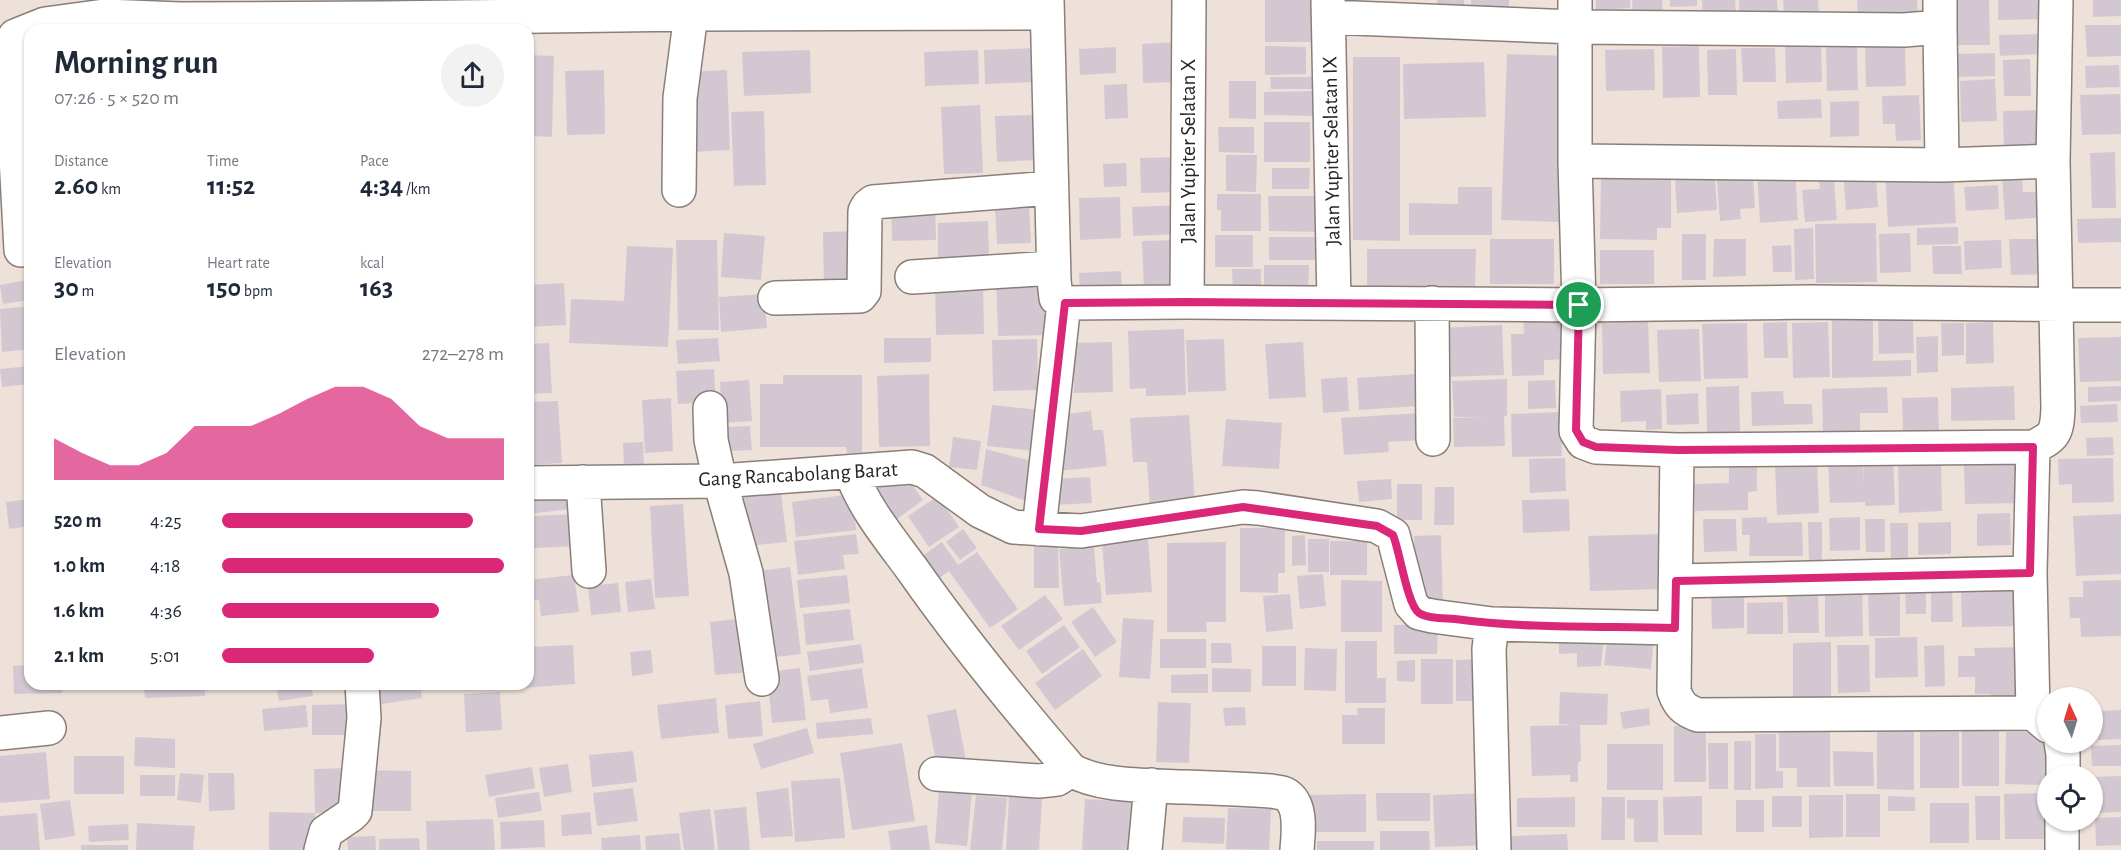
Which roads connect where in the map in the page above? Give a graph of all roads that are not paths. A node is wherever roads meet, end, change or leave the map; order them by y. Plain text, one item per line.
1 (1189, 0) edge
2 (2055, 0) edge
3 (1047, 7) edge
4 (1328, 8) edge
5 (550, 9) edge
6 (1940, 13) edge
7 (692, 14) junction
8 (1575, 14) edge
9 (369, 16) edge
10 (45, 24) edge
11 (180, 24) edge
12 (24, 32) edge
13 (2053, 160) junction
14 (1575, 161) junction
15 (1942, 165) junction
16 (1051, 188) junction
17 (679, 190) dead end
18 (17, 251) edge
19 (1053, 268) junction
20 (912, 277) dead end
21 (775, 298) dead end
22 (1187, 302) junction
23 (1065, 303) junction
24 (1334, 303) junction
25 (1432, 303) junction
26 (2055, 303) junction
27 (1579, 305) junction
28 (2121, 305) edge
29 (710, 408) dead end
30 (1433, 439) dead end
31 (2033, 447) junction
32 (1677, 450) junction
33 (851, 472) junction
34 (720, 480) junction
35 (583, 482) junction
36 (534, 483) edge
37 (1039, 529) junction
38 (589, 572) dead end
39 (2030, 573) junction
40 (1676, 581) junction
41 (1492, 624) junction
42 (1675, 628) junction
43 (762, 679) dead end
44 (2038, 687) edge
45 (362, 690) edge
46 (2037, 720) edge
47 (49, 728) dead end
48 (0, 733) edge
49 (1071, 770) junction
50 (936, 774) dead end
51 (1151, 785) junction
52 (2062, 831) edge
53 (321, 850) edge
54 (1145, 850) edge
55 (1297, 850) edge
56 (1494, 850) edge
57 (2062, 850) edge

1 - 22 street, Jalan Yupiter Selatan X
2 - 13 street
3 - 7 street
3 - 16 street
4 - 8 street
4 - 24 street, Jalan Yupiter Selatan IX
5 - 7 street
5 - 9 street
6 - 8 street
6 - 15 street
7 - 17 street
8 - 14 street
9 - 11 street
10 - 11 street
12 - 18 street
13 - 15 street
13 - 26 street
14 - 15 street
14 - 27 street
16 - 19 street
16 - 21 street
19 - 20 street
19 - 23 street
22 - 23 street
22 - 24 street
23 - 37 street
24 - 25 street
25 - 27 street
25 - 30 street
26 - 27 street
26 - 28 street
26 - 31 street
27 - 32 street
29 - 34 street
31 - 32 street
31 - 39 street
32 - 40 street
33 - 34 street, Gang Rancabolang Barat
33 - 37 street, Gang Rancabolang Barat
33 - 49 street
34 - 35 street, Gang Rancabolang Barat
34 - 43 street
35 - 36 street, Gang Rancabolang Barat
35 - 38 street
37 - 41 street, Gang Rancabolang Barat
39 - 40 street
39 - 44 street
40 - 42 street
41 - 42 street
41 - 56 street
42 - 46 street
45 - 53 street
47 - 48 street
49 - 50 street
49 - 51 street
51 - 54 street
51 - 55 street
52 - 57 street

